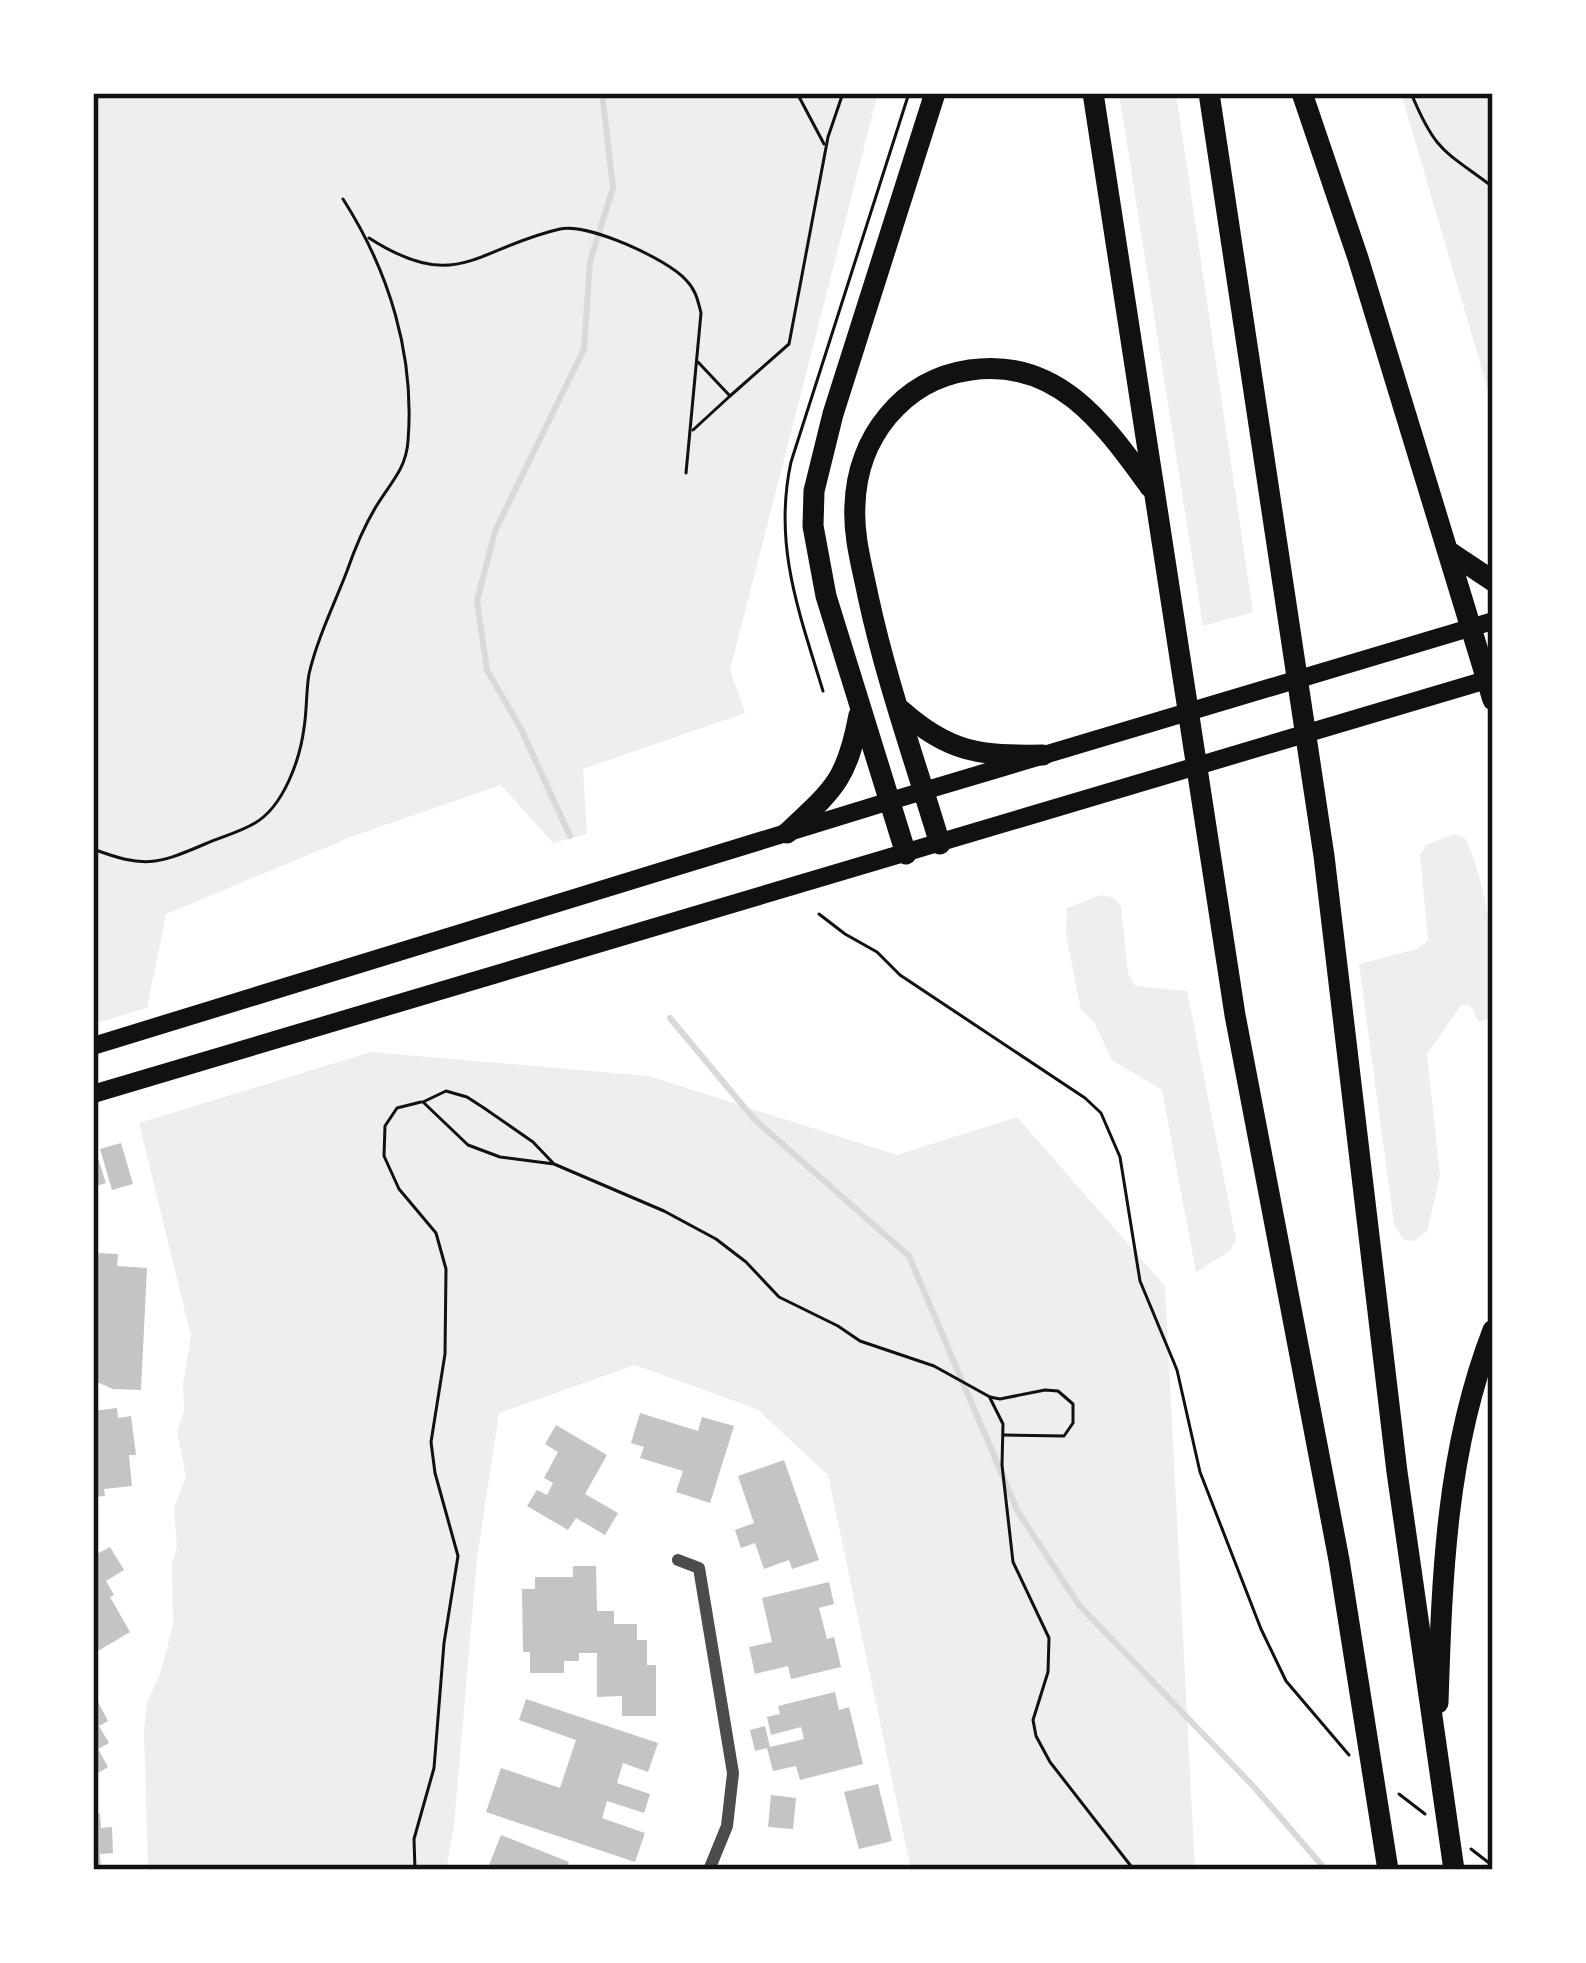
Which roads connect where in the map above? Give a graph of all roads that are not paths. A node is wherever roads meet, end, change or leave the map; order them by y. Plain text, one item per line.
1 (934, 93) edge
2 (1093, 93) edge
3 (1209, 93) edge
4 (1302, 93) edge
5 (1153, 490) junction
6 (1450, 553) junction
7 (1493, 581) edge
8 (1482, 625) edge
9 (1491, 686) edge
10 (898, 707) junction
11 (860, 709) junction
12 (1043, 755) junction
13 (924, 790) junction
14 (890, 801) junction
15 (787, 833) junction
16 (940, 844) junction
17 (906, 854) junction
18 (93, 1046) edge
19 (93, 1094) edge
20 (1493, 1330) edge
21 (678, 1560) dead end
22 (1436, 1764) junction
23 (709, 1870) edge
24 (1388, 1870) edge
25 (1454, 1870) edge

1 - 11 highway
2 - 5 highway
3 - 22 highway
4 - 6 highway
5 - 10 highway
5 - 24 highway
6 - 7 highway
6 - 8 highway
8 - 9 highway
8 - 12 main road
9 - 16 main road
10 - 12 highway
10 - 13 highway
11 - 14 highway
11 - 15 highway
12 - 13 main road
13 - 14 main road
13 - 16 highway
14 - 15 main road
14 - 17 highway
15 - 18 main road
16 - 17 main road
17 - 19 main road
20 - 22 highway
21 - 23 street
22 - 25 highway

